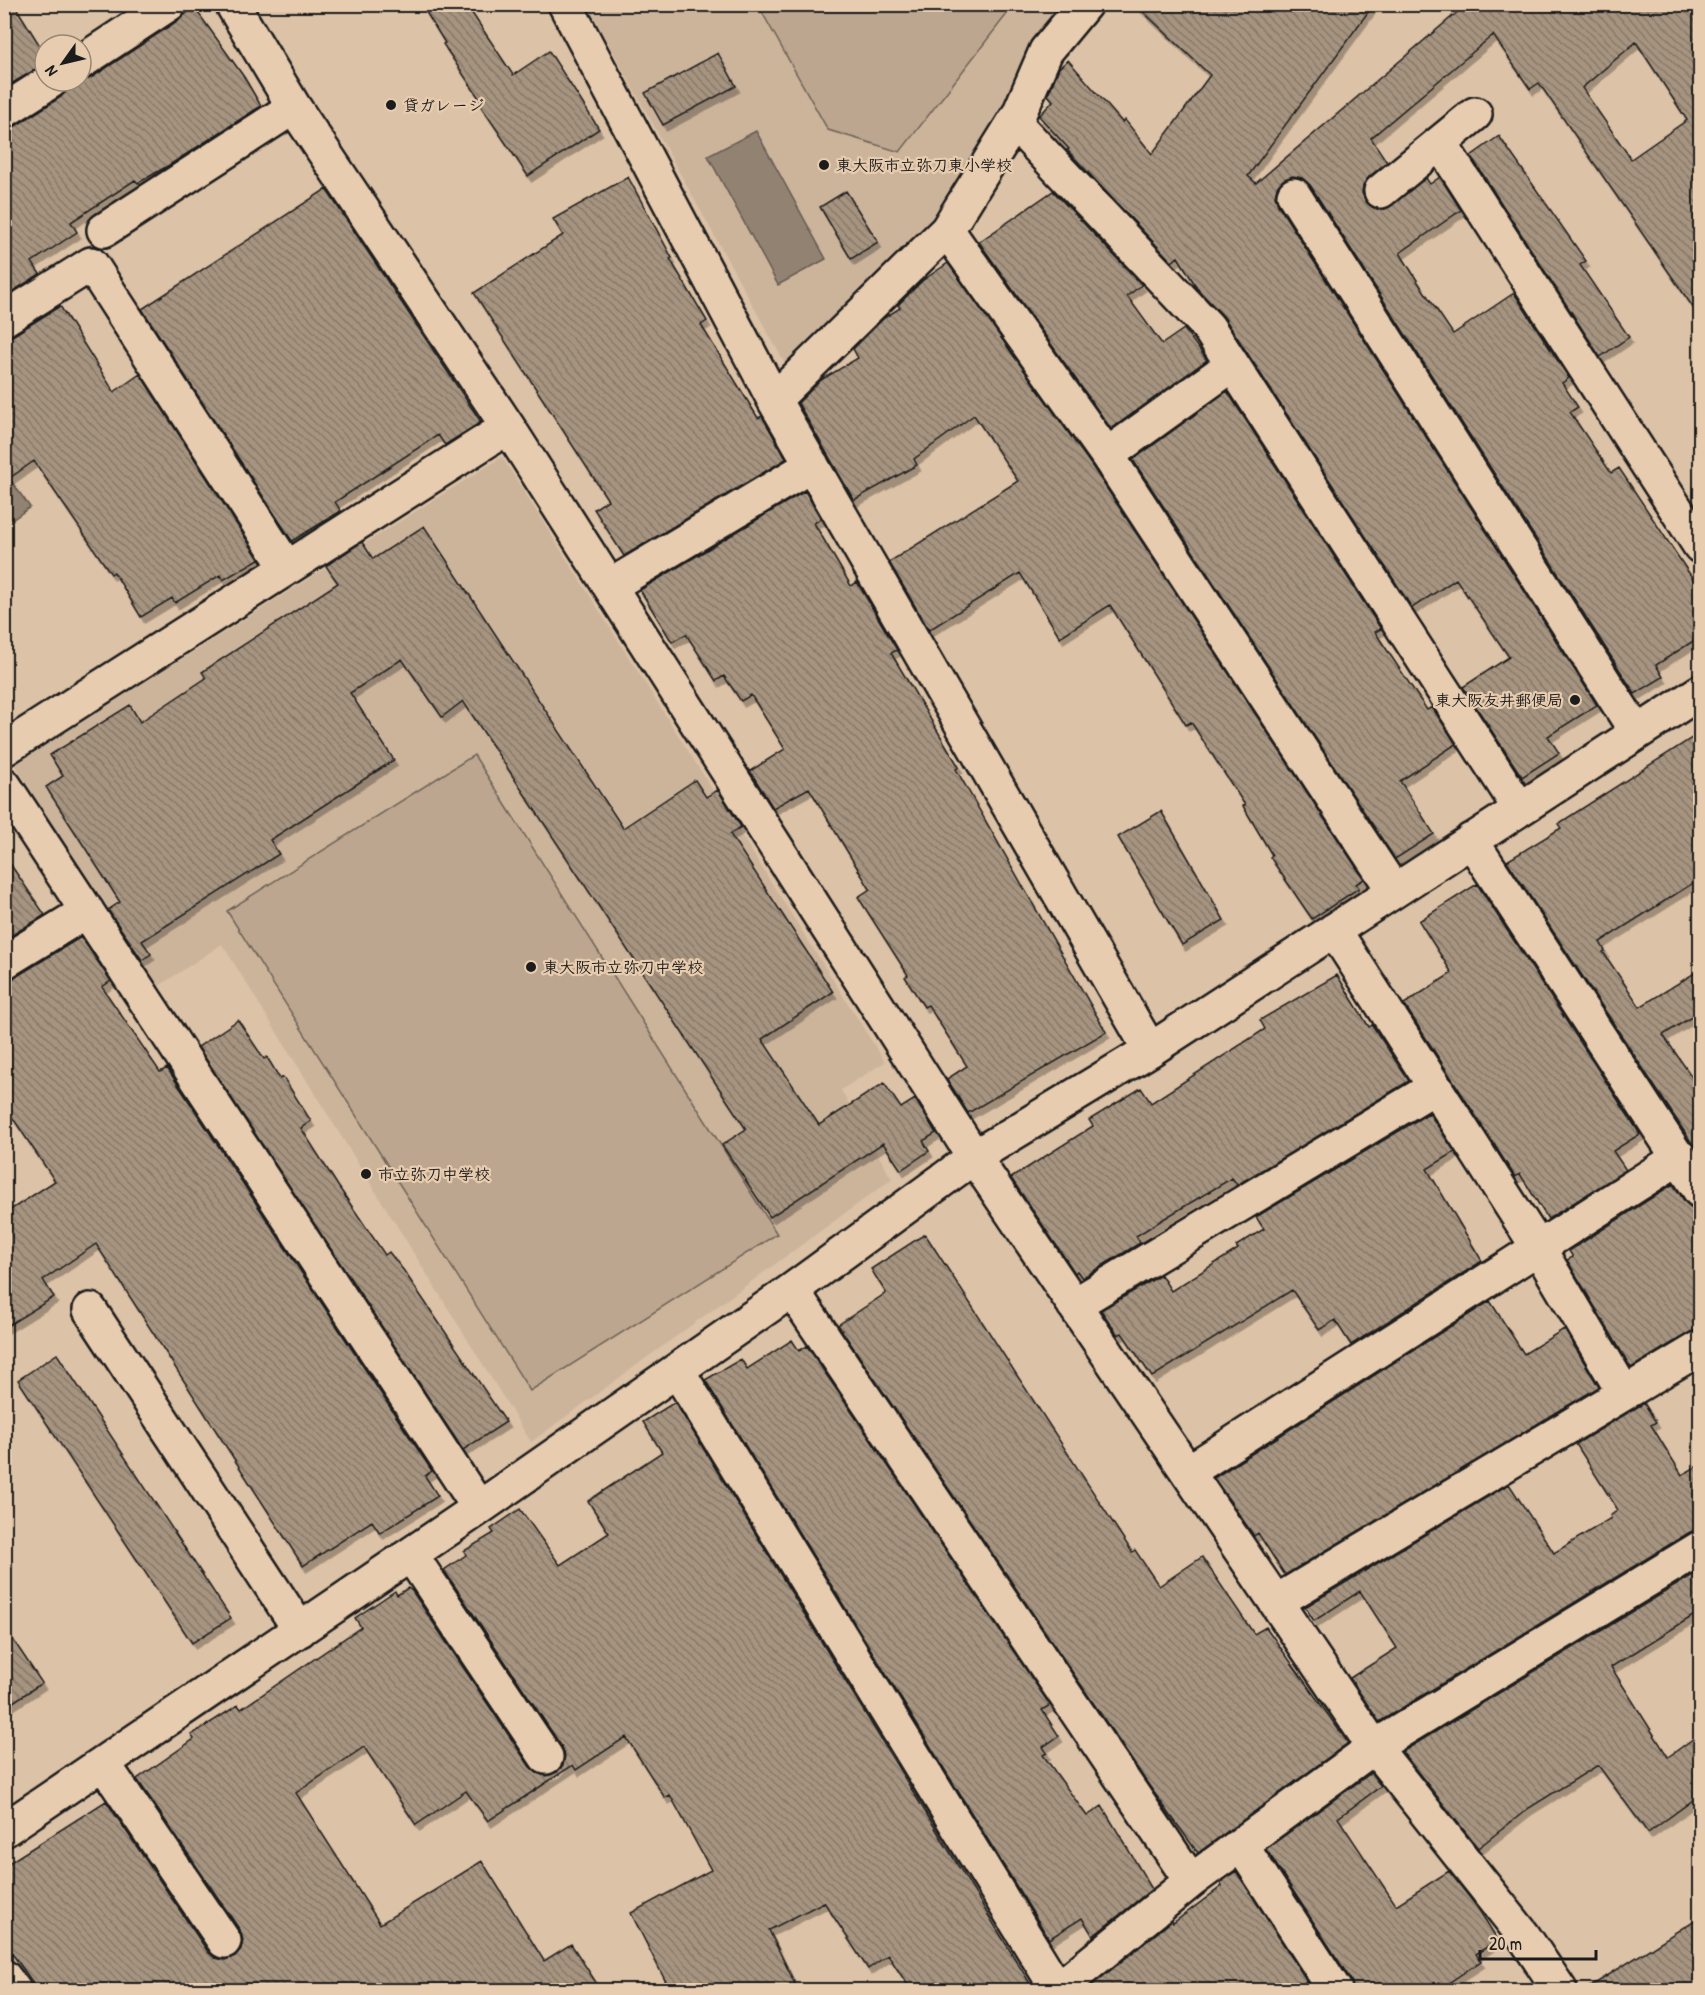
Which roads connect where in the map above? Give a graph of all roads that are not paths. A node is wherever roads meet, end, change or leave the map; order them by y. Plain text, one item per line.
1 (169, 4) edge
2 (232, 4) edge
3 (565, 4) edge
4 (1085, 4) edge
5 (93, 54) edge
6 (33, 92) edge
7 (294, 107) junction
8 (4, 111) edge
9 (1475, 114) dead end
10 (1014, 122) junction
11 (1440, 142) junction
12 (1381, 191) dead end
13 (1294, 195) dead end
14 (104, 230) dead end
15 (946, 230) junction
16 (4, 319) edge
17 (1232, 365) junction
18 (774, 400) junction
19 (508, 427) junction
20 (1107, 455) junction
21 (812, 465) junction
22 (1701, 546) edge
23 (287, 568) junction
24 (610, 586) junction
25 (1701, 692) edge
26 (1637, 733) junction
27 (4, 749) edge
28 (4, 785) edge
29 (1520, 809) junction
30 (1471, 840) junction
31 (1394, 891) junction
32 (87, 911) junction
33 (1334, 930) junction
34 (4, 962) edge
35 (1149, 1050) junction
36 (1435, 1087) junction
37 (974, 1157) junction
38 (1680, 1157) junction
39 (1701, 1191) edge
40 (1539, 1249) junction
41 (792, 1290) junction
42 (1074, 1305) junction
43 (90, 1310) dead end
44 (1701, 1348) edge
45 (677, 1370) junction
46 (1624, 1393) junction
47 (1188, 1472) junction
48 (479, 1509) junction
49 (1701, 1548) edge
50 (411, 1555) junction
51 (1276, 1602) junction
52 (300, 1630) junction
53 (1374, 1747) junction
54 (546, 1757) dead end
55 (103, 1763) junction
56 (4, 1830) edge
57 (1240, 1845) junction
58 (1191, 1881) junction
59 (224, 1941) dead end
60 (4, 1977) edge
61 (14, 1990) edge
62 (1057, 1990) edge
63 (1335, 1990) edge
64 (1560, 1990) edge

1 - 5 street
2 - 7 street
3 - 18 street
4 - 10 street
6 - 8 street
7 - 14 street
7 - 19 street
9 - 11 street
10 - 15 street
10 - 17 street
11 - 12 street
11 - 22 street
13 - 26 street
15 - 18 street
15 - 20 street
16 - 23 street
17 - 20 street
17 - 29 street
18 - 21 street
19 - 23 street
19 - 24 street
20 - 31 street
21 - 24 street
21 - 35 street
23 - 27 street
24 - 37 street
25 - 26 street
26 - 29 street
28 - 32 street
29 - 30 street
30 - 31 street
30 - 38 street
31 - 33 street
32 - 34 street
32 - 48 street
33 - 35 street
33 - 36 street
35 - 37 street
36 - 40 street
36 - 42 street
37 - 41 street
37 - 42 street
38 - 39 street
38 - 40 street
40 - 46 street
40 - 47 street
41 - 45 street
41 - 58 street
42 - 47 street
43 - 52 street
44 - 46 street
45 - 48 street
45 - 62 street
46 - 51 street
47 - 51 street
48 - 50 street
49 - 53 street
50 - 52 street
50 - 54 street
51 - 53 street
52 - 55 street
53 - 57 street
53 - 64 street
55 - 56 street
55 - 59 street
57 - 58 street
57 - 63 street
58 - 62 street
60 - 61 street

